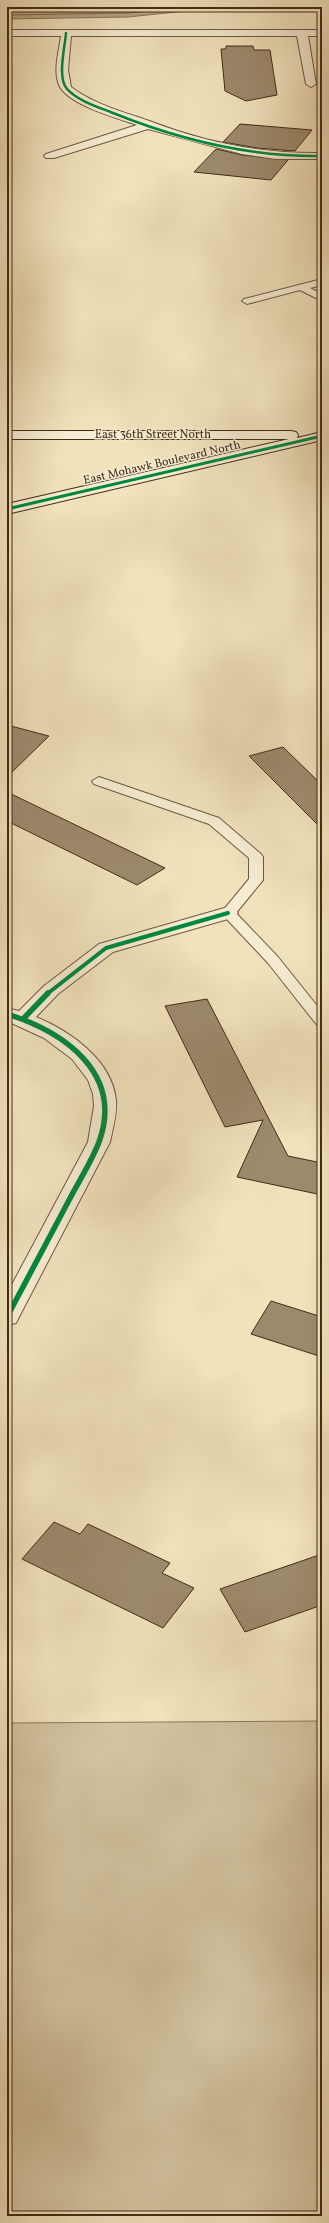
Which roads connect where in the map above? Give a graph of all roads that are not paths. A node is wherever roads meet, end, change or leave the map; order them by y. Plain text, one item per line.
1 (7, 33) edge
2 (66, 33) junction
3 (302, 33) junction
4 (322, 33) edge
5 (311, 84) dead end
6 (149, 124) junction
7 (50, 156) dead end
8 (322, 156) edge
9 (322, 282) edge
10 (301, 287) junction
11 (322, 298) edge
12 (247, 301) dead end
13 (7, 435) edge
14 (322, 436) edge
15 (7, 509) edge
16 (99, 781) dead end
17 (228, 913) junction
18 (16, 1016) edge
19 (322, 1022) edge
20 (7, 1317) edge

1 - 2 street
2 - 3 street
2 - 6 street
3 - 4 street
3 - 5 street
6 - 7 street
6 - 8 street
9 - 10 lane
10 - 11 lane
10 - 12 lane
13 - 14 street, East 36th Street North
14 - 15 street, East Mohawk Boulevard North
16 - 17 lane
17 - 18 street
17 - 19 lane
18 - 20 street

